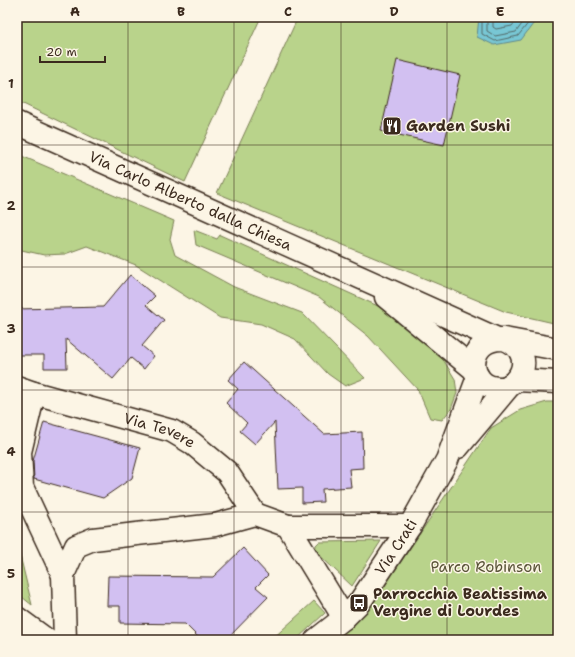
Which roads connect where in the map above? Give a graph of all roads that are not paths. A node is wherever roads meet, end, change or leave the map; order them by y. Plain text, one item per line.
1 (17, 123) edge
2 (363, 278) junction
3 (499, 339) junction
4 (558, 349) edge
5 (476, 374) junction
6 (558, 382) edge
7 (513, 383) junction
8 (25, 390) edge
9 (447, 460) junction
10 (255, 514) junction
11 (288, 526) junction
12 (410, 526) junction
13 (63, 574) junction
14 (17, 618) edge
15 (344, 618) junction
16 (47, 640) edge
17 (65, 640) edge
18 (316, 640) edge

1 - 2 street, Via Carlo Alberto dalla Chiesa
2 - 3 street, Via Carlo Alberto dalla Chiesa
2 - 5 street, Via Carlo Alberto dalla Chiesa
3 - 4 street
3 - 5 street
3 - 7 street
5 - 7 street
5 - 9 street, Via Crati
6 - 7 street
7 - 9 street, Via Crati
8 - 10 street, Via Tevere
8 - 13 street, Via Tevere
9 - 12 street, Via Crati
10 - 11 street
10 - 13 street, Via Tevere
11 - 12 street
11 - 15 street
12 - 15 street, Via Crati
13 - 17 street, Via Tevere
14 - 16 street
15 - 18 street, Via Crati

